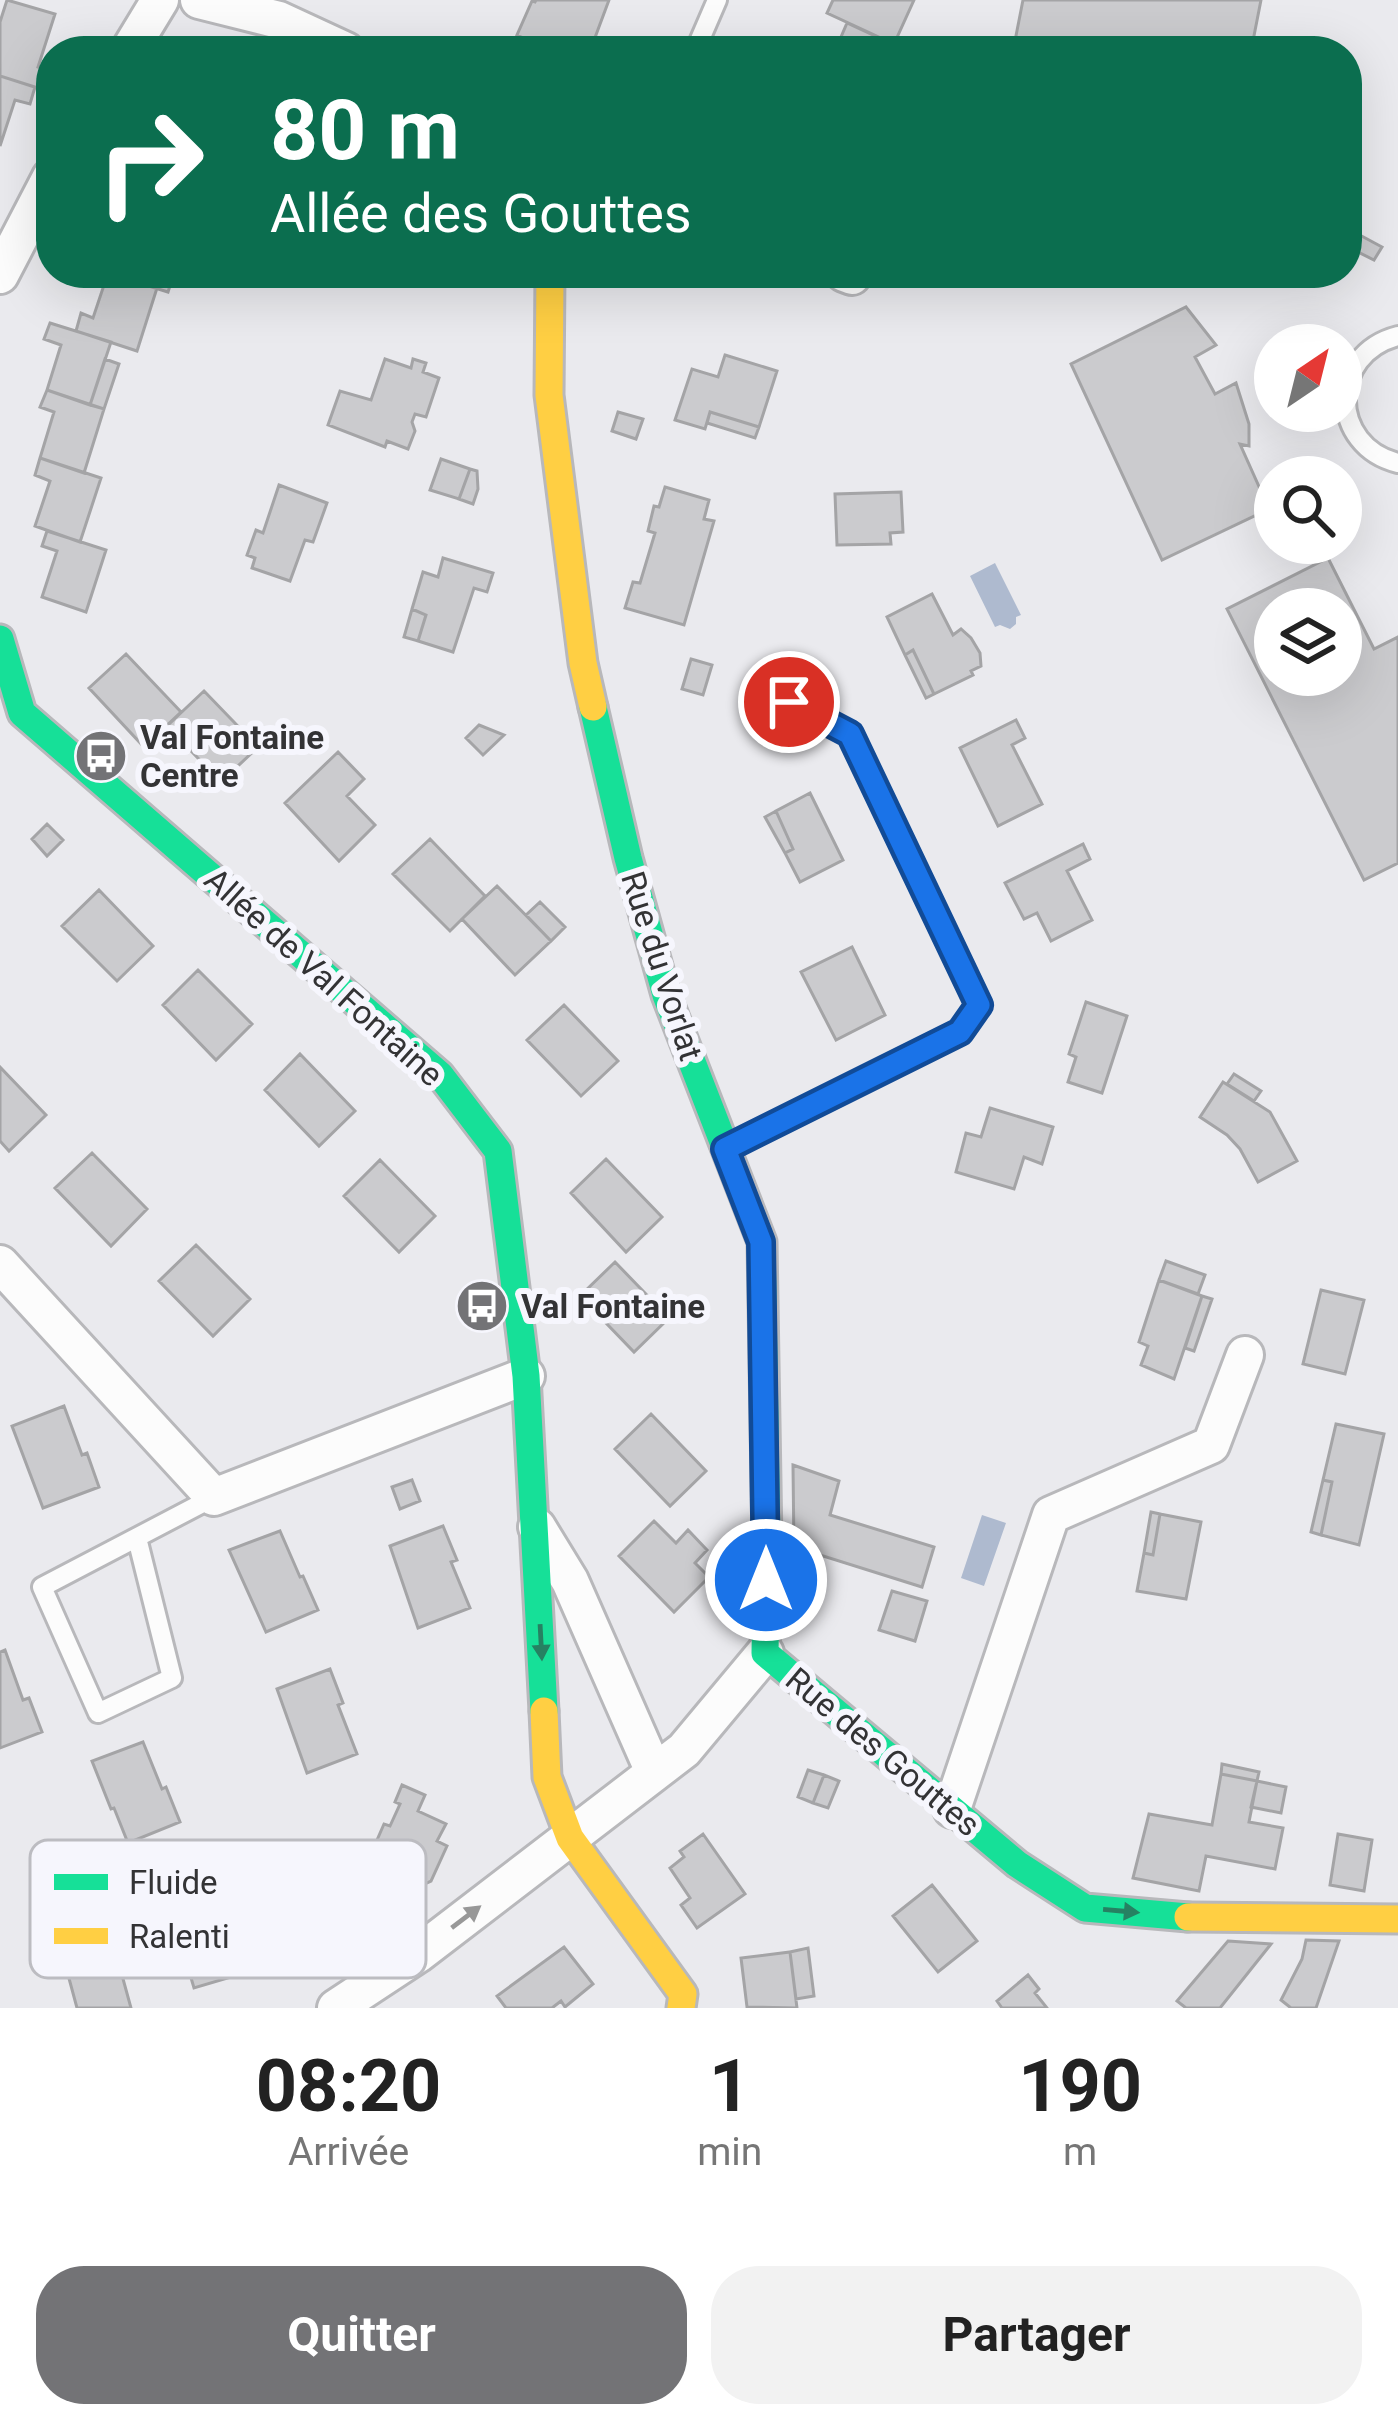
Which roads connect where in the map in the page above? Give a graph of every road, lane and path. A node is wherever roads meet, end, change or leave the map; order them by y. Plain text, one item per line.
1 (160, 0) edge
2 (199, 0) edge
3 (717, 0) edge
4 (138, 36) edge
5 (314, 36) edge
6 (701, 36) edge
7 (36, 206) edge
8 (0, 275) edge
9 (550, 288) edge
10 (1398, 336) edge
11 (1398, 463) edge
12 (0, 639) edge
13 (789, 702) dead end
14 (11, 719) edge
15 (725, 1149) junction
16 (0, 1264) edge
17 (1245, 1355) dead end
18 (526, 1376) junction
19 (214, 1497) junction
20 (535, 1525) junction
21 (137, 1538) junction
22 (765, 1653) junction
23 (654, 1772) junction
24 (952, 1809) junction
25 (570, 1838) junction
26 (1398, 1918) edge
27 (426, 1948) edge
28 (382, 1978) edge
29 (336, 2008) edge
30 (681, 2008) edge

1 - 4 street
2 - 5 street
3 - 6 lane
7 - 8 street
9 - 15 street, Rue du Vorlat
10 - 11 lane
12 - 14 street, Allée de Val Fontaine
13 - 15 lane
14 - 18 street, Allée de Val Fontaine
15 - 22 street, Rue du Vorlat
16 - 19 street
17 - 24 street
18 - 19 street
18 - 20 street, Allée de Val Fontaine
19 - 21 lane
20 - 23 street, Allée de Val Fontaine
20 -> 25 street, Allée de Val Fontaine
21 - 21 lane
22 - 23 street, Rue des Gouttes
22 - 24 street, Rue des Gouttes
23 - 25 street, Rue des Gouttes
24 -> 26 street, Rue des Gouttes
27 -> 25 street, Rue des Gouttes
25 - 30 street, Allée de Val Fontaine
29 -> 28 street, Rue des Gouttes

